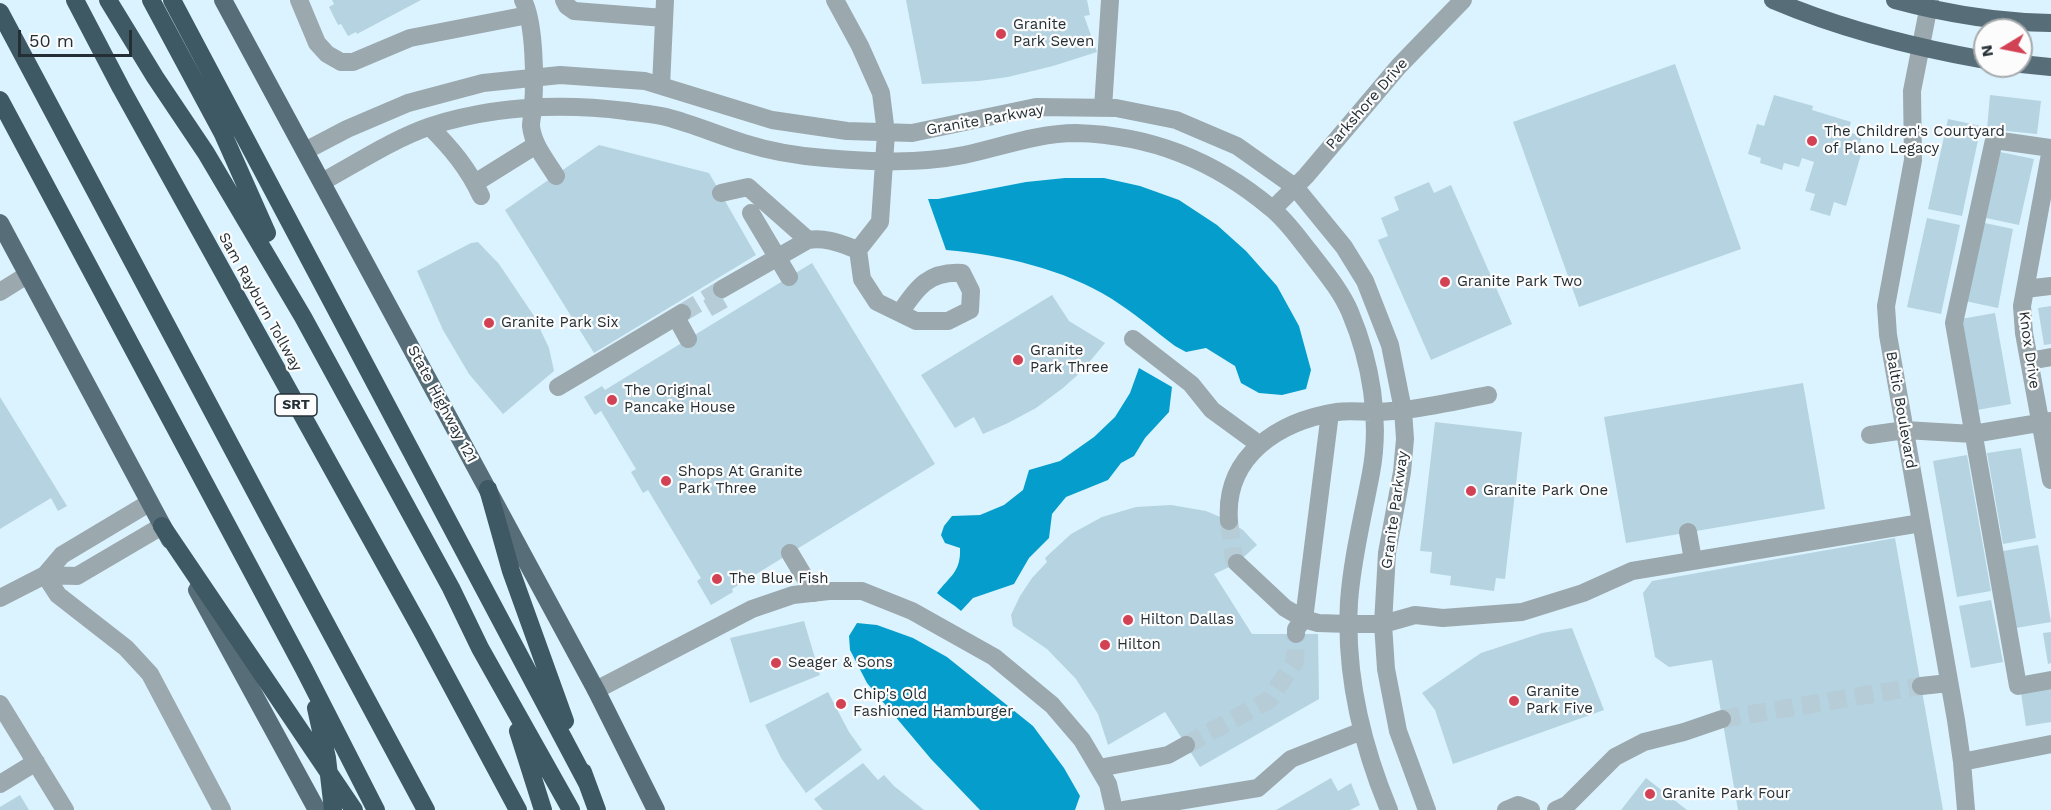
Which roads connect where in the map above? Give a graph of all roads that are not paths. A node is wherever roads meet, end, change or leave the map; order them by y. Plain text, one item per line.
1 (75, 0) edge
2 (108, 0) edge
3 (151, 0) edge
4 (172, 0) edge
5 (223, 0) edge
6 (299, 0) edge
7 (564, 0) edge
8 (835, 0) edge
9 (1110, 0) edge
10 (1463, 0) edge
11 (1773, 0) edge
12 (1896, 0) edge
13 (1929, 5) edge
14 (526, 7) edge
15 (664, 9) edge
16 (0, 12) edge
17 (2051, 23) edge
18 (1920, 48) junction
19 (1973, 58) edge
20 (2033, 65) edge
21 (2051, 67) edge
22 (534, 77) junction
23 (661, 86) junction
24 (2, 105) edge
25 (533, 107) junction
26 (1103, 108) junction
27 (430, 127) junction
28 (886, 133) junction
29 (536, 145) junction
30 (2051, 148) edge
31 (304, 151) junction
32 (883, 161) junction
33 (556, 176) dead end
34 (322, 183) junction
35 (1295, 187) junction
36 (721, 193) dead end
37 (1273, 209) junction
38 (751, 213) dead end
39 (2045, 213) edge
40 (0, 223) edge
41 (808, 240) junction
42 (858, 250) junction
43 (777, 256) junction
44 (27, 275) junction
45 (789, 277) dead end
46 (2051, 286) edge
47 (722, 289) tunnel mouth
48 (2025, 289) junction
49 (0, 292) edge
50 (900, 313) dead end
51 (303, 317) junction
52 (688, 339) dead end
53 (1133, 339) dead end
54 (2051, 357) edge
55 (2029, 361) junction
56 (558, 387) dead end
57 (1488, 395) dead end
58 (1403, 410) junction
59 (1375, 412) junction
60 (1330, 413) junction
61 (2046, 422) edge
62 (1905, 430) junction
63 (1973, 434) junction
64 (1870, 435) dead end
65 (1260, 445) junction
66 (2051, 479) edge
67 (488, 489) junction
68 (149, 503) junction
69 (1229, 521) tunnel mouth
70 (1921, 523) junction
71 (162, 526) junction
72 (1688, 532) dead end
73 (790, 553) dead end
74 (1693, 560) junction
75 (1237, 563) tunnel mouth
76 (45, 575) junction
77 (814, 593) junction
78 (0, 598) edge
79 (1348, 624) junction
80 (1383, 624) junction
81 (1300, 626) junction
82 (304, 669) junction
83 (2051, 680) edge
84 (1949, 683) junction
85 (1921, 686) tunnel mouth
86 (596, 690) junction
87 (506, 692) junction
88 (0, 704) edge
89 (1722, 719) tunnel mouth
90 (1362, 730) junction
91 (2051, 744) edge
92 (1186, 745) tunnel mouth
93 (36, 762) junction
94 (1962, 762) junction
95 (1099, 768) junction
96 (587, 783) junction
97 (0, 784) edge
98 (65, 810) edge
99 (222, 810) edge
100 (317, 810) edge
101 (333, 810) edge
102 (354, 810) edge
103 (376, 810) edge
104 (426, 810) edge
105 (518, 810) edge
106 (543, 810) edge
107 (572, 810) edge
108 (597, 810) edge
109 (656, 810) edge
110 (1114, 810) edge
111 (1124, 810) edge
112 (1389, 810) edge
113 (1427, 810) edge
114 (1506, 810) edge
115 (1531, 810) edge
116 (1556, 810) edge
117 (1966, 810) edge

1 - 105 highway, Sam Rayburn Tollway / SRT
2 - 51 highway
3 - 51 highway
4 - 96 highway
5 - 31 main road, State Highway 121
6 - 14 street
7 - 15 street
8 - 28 street
9 - 26 street
10 - 35 street, Parkshore Drive
11 - 18 main road
12 - 13 main road
13 - 17 main road
13 - 18 street, Baltic Boulevard
14 - 22 street
15 - 23 street
16 - 104 highway
18 - 19 main road
18 - 62 street, Baltic Boulevard
20 - 21 main road
22 - 23 street, Granite Parkway
22 - 25 street
22 - 31 street, Granite Parkway
23 - 28 street, Granite Parkway
24 - 82 highway
25 - 27 street, Granite Parkway
25 - 29 street
25 - 32 street, Granite Parkway
26 - 28 street, Granite Parkway
26 - 35 street, Granite Parkway
27 - 29 street
27 - 34 street, Granite Parkway
28 - 32 street
29 - 33 street
30 - 39 street, Knox Drive
30 - 63 street
31 - 34 main road, State Highway 121
32 - 37 street, Granite Parkway
32 - 42 street
34 - 67 main road, State Highway 121
35 - 37 street, Parkshore Drive
35 - 58 street, Granite Parkway
36 - 41 street
37 - 59 street, Granite Parkway
38 - 43 street
39 - 48 street, Knox Drive
40 - 44 main road
41 - 42 street
41 - 43 street
42 - 50 street
43 - 45 street
43 - 47 street
44 - 49 street
44 - 68 main road
46 - 48 street
48 - 55 street, Knox Drive
51 - 87 highway
52 - 56 street
53 - 65 street
54 - 55 street
55 - 61 street, Knox Drive
57 - 58 street
58 - 59 street
58 - 80 street, Granite Parkway
59 - 60 street
59 - 79 street, Granite Parkway
60 - 65 street
60 - 81 street
61 - 63 street
61 - 66 street, Knox Drive
62 - 63 street
62 - 64 street
62 - 70 street, Baltic Boulevard
63 - 83 street
65 - 69 street
67 - 86 main road, State Highway 121
67 - 96 highway
68 - 71 main road
68 - 76 street
70 - 74 street
70 - 84 street, Baltic Boulevard
71 - 76 street
71 - 100 main road
71 - 102 highway
72 - 74 street
73 - 77 street
74 - 80 street
75 - 81 street
76 - 78 street
76 - 99 street
77 - 86 street
77 - 95 street
79 - 80 street
79 - 81 street
79 - 90 street, Granite Parkway
80 - 113 street, Granite Parkway
82 - 101 highway
82 - 103 highway
84 - 85 street
84 - 94 street, Baltic Boulevard
86 - 109 main road, State Highway 121
87 - 106 highway
87 - 107 highway
88 - 93 street
89 - 116 street
90 - 111 street
90 - 112 street, Granite Parkway
91 - 94 street
92 - 95 street
93 - 97 street
93 - 98 street
94 - 117 street, Baltic Boulevard
95 - 110 street
96 - 108 highway
114 - 115 street

